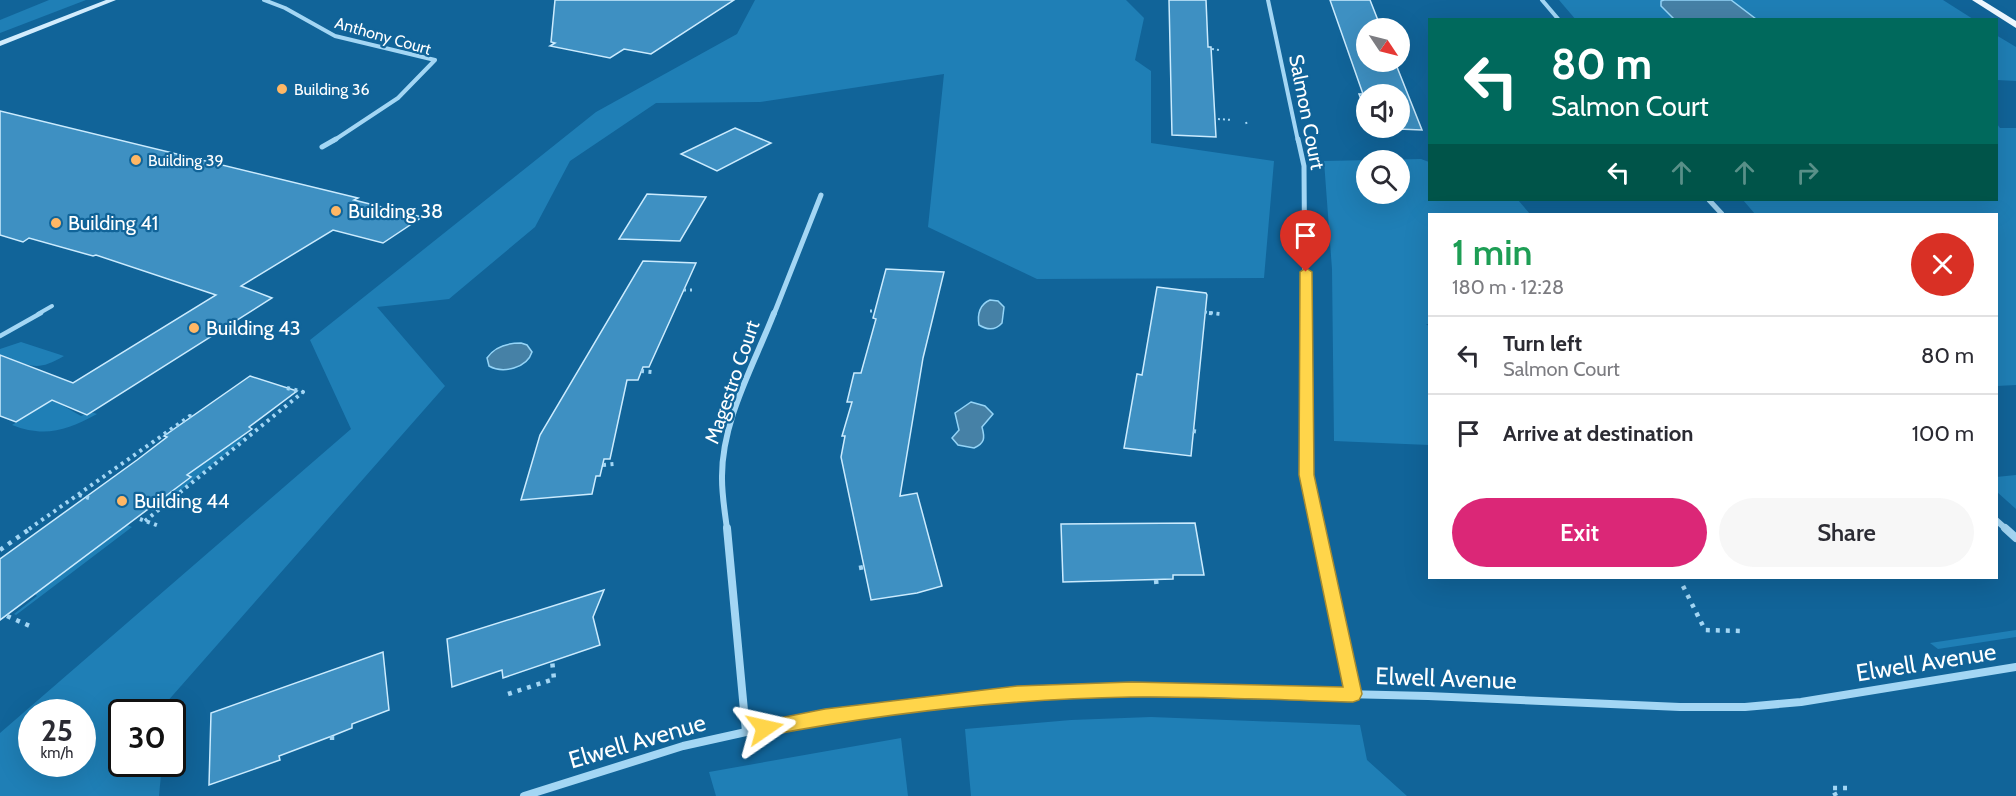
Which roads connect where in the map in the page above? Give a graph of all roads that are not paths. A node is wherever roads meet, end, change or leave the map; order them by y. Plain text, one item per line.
1 (112, 0) edge
2 (264, 0) edge
3 (1268, 0) edge
4 (1542, 0) edge
5 (1976, 0) edge
6 (1557, 18) edge
7 (2016, 26) edge
8 (0, 44) edge
9 (322, 147) dead end
10 (821, 195) dead end
11 (1711, 201) edge
12 (1721, 213) edge
13 (52, 306) dead end
14 (0, 336) edge
15 (1998, 522) edge
16 (2016, 538) edge
17 (2016, 668) edge
18 (1353, 694) junction
19 (746, 732) junction
20 (524, 796) edge

1 - 8 street
2 - 9 street, Anthony Court
3 - 18 street, Salmon Court
4 - 6 street
5 - 7 main road
10 - 19 street, Magestro Court
11 - 12 street
13 - 14 lane
15 - 16 street
17 - 18 street, Elwell Avenue
18 - 19 street, Elwell Avenue
19 - 20 street, Elwell Avenue

